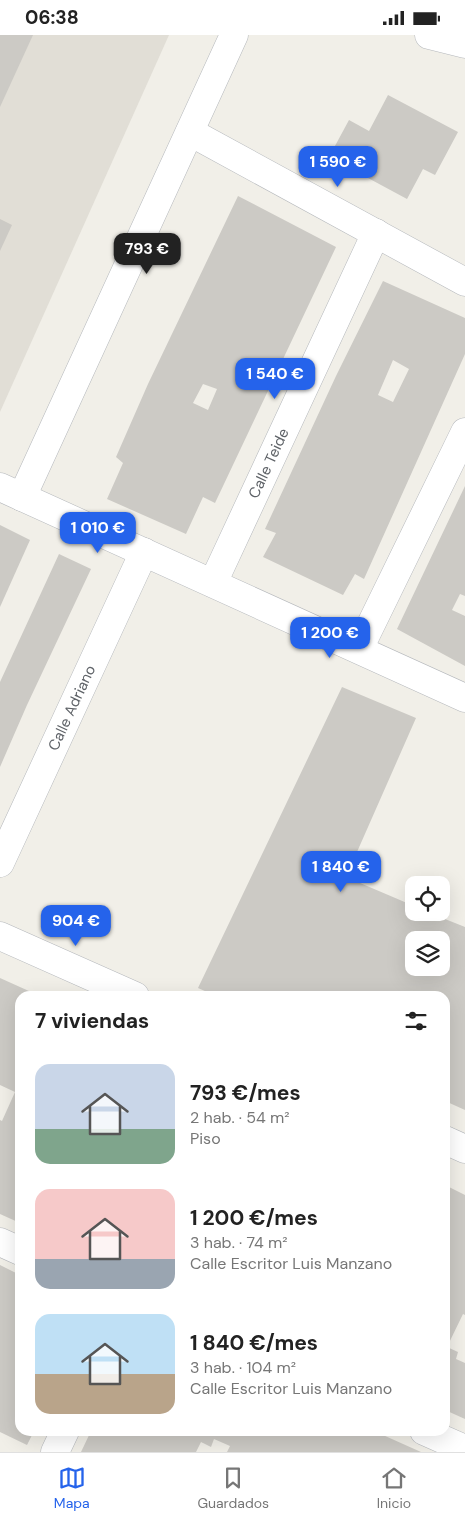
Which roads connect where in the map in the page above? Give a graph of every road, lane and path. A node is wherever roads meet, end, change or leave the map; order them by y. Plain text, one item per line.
1 (234, 35) edge
2 (429, 35) edge
3 (465, 44) edge
4 (190, 132) junction
5 (376, 233) junction
6 (465, 282) edge
7 (465, 433) edge
8 (11, 492) edge
9 (144, 552) junction
10 (212, 583) junction
11 (359, 649) junction
12 (465, 698) edge
13 (0, 863) edge
14 (0, 936) edge
15 (124, 991) edge
16 (450, 1142) edge
17 (465, 1149) edge
18 (0, 1242) edge
19 (15, 1249) edge
20 (63, 1436) edge
21 (435, 1436) edge
22 (465, 1449) edge
23 (55, 1452) edge

1 - 4 street
2 - 3 street
4 - 5 street
4 - 8 street
5 - 6 street
5 - 10 street, Calle Teide
7 - 11 street
8 - 9 street
9 - 10 street
9 - 13 street, Calle Adriano
10 - 11 street
11 - 12 street
14 - 15 street
16 - 17 street
18 - 19 street
20 - 23 street
21 - 22 street

